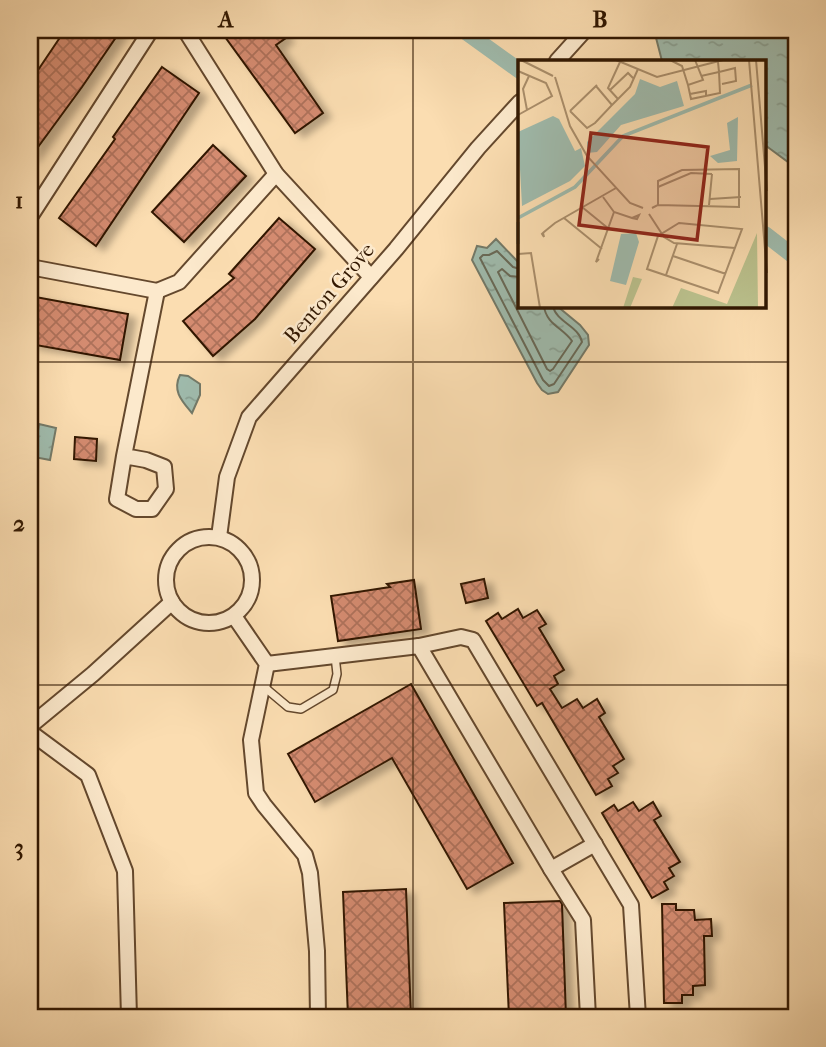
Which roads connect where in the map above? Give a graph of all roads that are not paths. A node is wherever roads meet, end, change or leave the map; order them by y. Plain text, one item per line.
1 (151, 30) edge
2 (185, 30) edge
3 (585, 30) edge
4 (557, 60) edge
5 (518, 104) edge
6 (276, 174) junction
7 (30, 217) edge
8 (30, 267) edge
9 (371, 277) junction
10 (157, 291) junction
11 (124, 456) dead end
12 (219, 537) junction
13 (172, 602) junction
14 (234, 616) junction
15 (419, 646) junction
16 (335, 656) junction
17 (267, 664) junction
18 (263, 685) junction
19 (30, 726) edge
20 (30, 733) edge
21 (595, 844) junction
22 (551, 869) junction
23 (129, 1017) edge
24 (318, 1017) edge
25 (588, 1017) edge
26 (638, 1017) edge

1 - 7 street
2 - 6 street
3 - 4 street
5 - 9 street, Benton Grove
6 - 9 street
6 - 10 street
8 - 10 street
9 - 12 street, Benton Grove
10 - 11 street
12 - 13 street
12 - 14 street
13 - 14 street
13 - 19 street
14 - 17 street
15 - 16 street
15 - 21 street
15 - 22 street
16 - 17 street
16 - 18 lane
17 - 18 street
18 - 24 street
20 - 23 street
21 - 22 street
21 - 26 street
22 - 25 street

